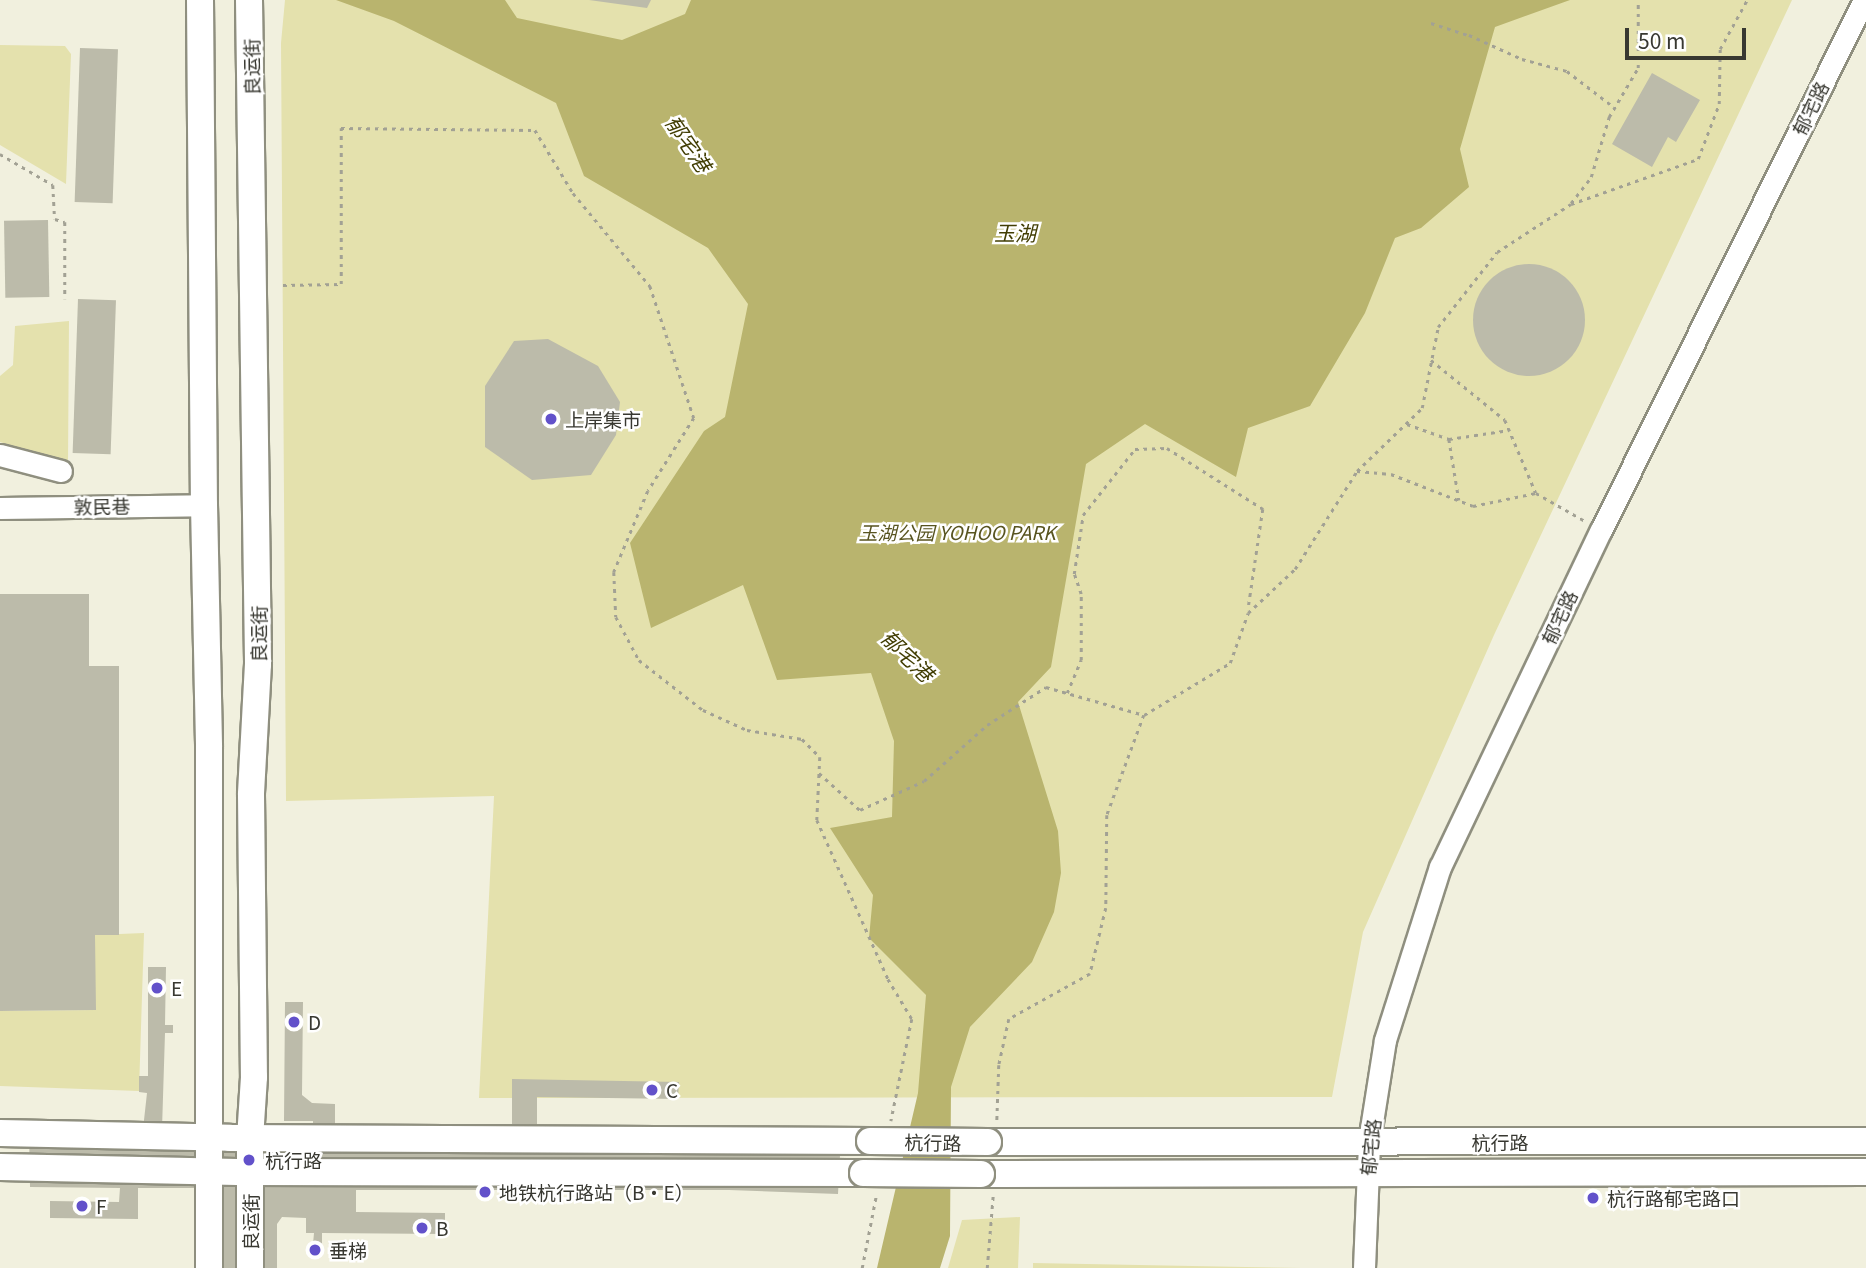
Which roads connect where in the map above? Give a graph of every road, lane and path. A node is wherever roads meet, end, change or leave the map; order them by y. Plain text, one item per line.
1 (200, 0) edge
2 (1639, 0) edge
3 (1747, 0) edge
4 (1864, 0) edge
5 (250, 5) edge
6 (1431, 23) dead end
7 (1615, 108) junction
8 (0, 154) edge
9 (1571, 204) junction
10 (283, 285) dead end
11 (65, 299) dead end
12 (1431, 360) junction
13 (1406, 424) junction
14 (1509, 430) junction
15 (1449, 439) junction
16 (0, 455) edge
17 (61, 471) dead end
18 (1357, 471) junction
19 (1536, 493) junction
20 (1459, 500) junction
21 (204, 505) junction
22 (0, 508) edge
23 (1601, 530) junction
24 (1248, 613) junction
25 (1067, 693) junction
26 (1144, 715) junction
27 (819, 773) junction
28 (891, 1124) dead end
29 (0, 1133) edge
30 (211, 1138) junction
31 (250, 1139) junction
32 (1866, 1140) edge
33 (992, 1142) junction
34 (1369, 1142) junction
35 (0, 1167) edge
36 (209, 1171) junction
37 (249, 1172) junction
38 (1866, 1172) edge
39 (988, 1174) junction
40 (1367, 1176) junction
41 (870, 1181) junction
42 (209, 1268) edge
43 (250, 1268) edge
44 (862, 1268) edge
45 (987, 1268) edge
46 (1364, 1268) edge

1 - 21 main road
2 - 7 path
3 - 9 path
4 - 23 street, 郁宅路
5 - 31 main road, 良运街
6 - 7 path
7 - 9 path
8 - 11 path
9 - 12 path
10 - 27 path
12 - 13 path
12 - 14 path
13 - 15 path
13 - 18 path
14 - 15 path
14 - 19 path
15 - 20 path
16 - 17 street
18 - 20 path
18 - 24 path
19 - 20 path
19 - 23 path
21 - 22 street, 敦民巷
21 - 30 main road
23 - 34 street, 郁宅路
24 - 25 path
24 - 26 path
25 - 26 path
25 - 27 path
26 - 33 path
27 - 28 path
29 - 30 main road, 杭行路
30 - 31 main road, 杭行路
30 - 36 main road
31 - 33 main road, 杭行路, bridge
31 - 37 main road, 良运街
32 - 34 main road, 杭行路
33 - 34 main road, 杭行路
34 - 40 street, 郁宅路
35 - 36 main road, 杭行路
36 - 37 main road, 杭行路
36 - 42 main road
37 - 41 main road, 杭行路
37 - 43 main road, 良运街
38 - 40 main road, 杭行路
39 - 40 main road, 杭行路
39 - 41 main road, 杭行路, bridge
39 - 45 path
40 - 46 street, 郁宅路
41 - 44 path

